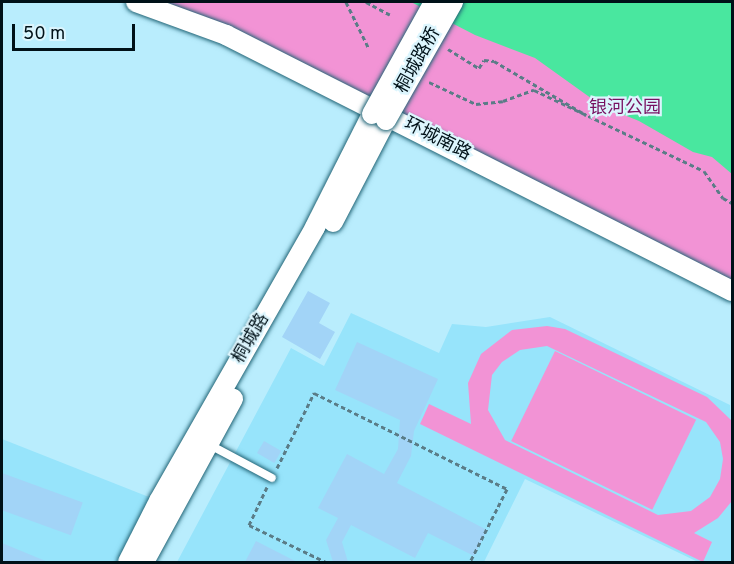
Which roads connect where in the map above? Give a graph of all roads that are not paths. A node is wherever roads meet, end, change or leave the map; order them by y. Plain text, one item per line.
1 (136, 2) edge
2 (434, 2) edge
3 (453, 2) edge
4 (379, 117) junction
5 (732, 291) edge
6 (201, 440) junction
7 (272, 478) road end
8 (128, 562) edge
9 (144, 562) edge

1 - 5 street, 环城南路
2 - 4 street, 桐城路桥, bridge
3 - 4 street, 桐城路桥, bridge
4 - 6 street, 桐城路
6 - 7 lane
6 - 8 street, 桐城路
6 - 9 street, 桐城路

